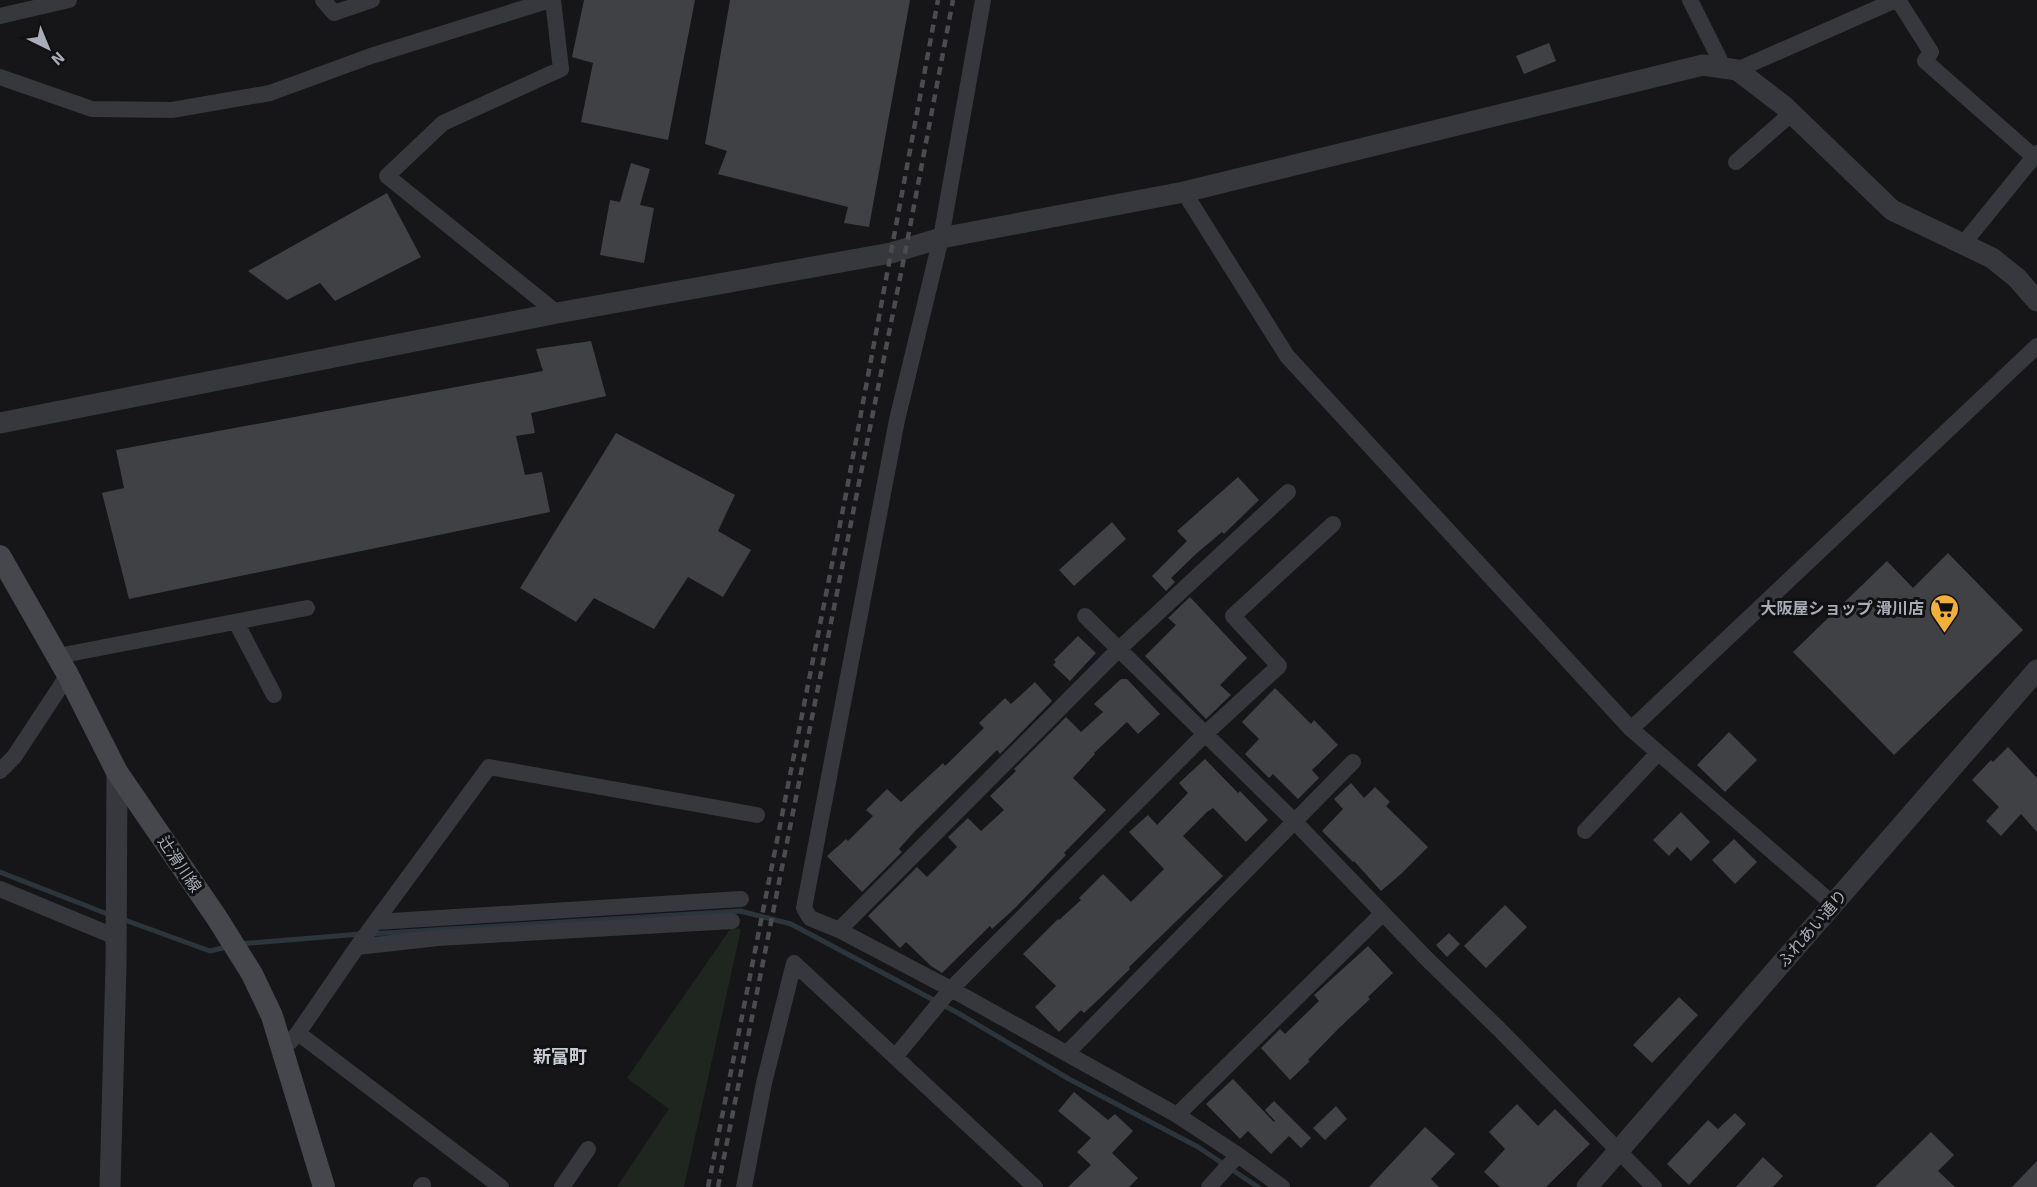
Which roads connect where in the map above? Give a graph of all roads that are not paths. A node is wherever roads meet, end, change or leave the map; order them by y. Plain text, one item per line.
1 (69, 0) edge
2 (323, 0) edge
3 (372, 0) edge
4 (551, 0) edge
5 (983, 0) edge
6 (1690, 0) edge
7 (1897, 0) edge
8 (0, 16) edge
9 (1731, 69) junction
10 (0, 77) edge
11 (1792, 113) junction
12 (2035, 155) edge
13 (1736, 162) dead end
14 (1184, 192) junction
15 (941, 238) junction
16 (1963, 244) junction
17 (2037, 301) edge
18 (557, 314) junction
19 (2037, 346) edge
20 (0, 423) edge
21 (1288, 492) dead end
22 (1333, 524) dead end
23 (0, 556) edge
24 (307, 608) dead end
25 (1085, 616) dead end
26 (236, 622) junction
27 (1119, 649) junction
28 (63, 666) junction
29 (2037, 670) edge
30 (274, 695) dead end
31 (1631, 729) junction
32 (1204, 735) junction
33 (1658, 753) junction
34 (1353, 762) dead end
35 (0, 771) edge
36 (117, 772) junction
37 (757, 815) dead end
38 (1295, 822) junction
39 (1585, 831) dead end
40 (0, 889) edge
41 (741, 899) dead end
42 (1833, 904) junction
43 (1383, 913) junction
44 (732, 921) dead end
45 (375, 922) junction
46 (839, 930) junction
47 (116, 938) junction
48 (357, 947) junction
49 (951, 989) junction
50 (290, 1042) junction
51 (1067, 1053) junction
52 (895, 1057) junction
53 (1177, 1115) junction
54 (588, 1149) dead end
55 (1618, 1150) junction
56 (1238, 1155) junction
57 (110, 1187) edge
58 (324, 1187) edge
59 (501, 1187) edge
60 (562, 1187) edge
61 (744, 1187) edge
62 (1035, 1187) edge
63 (1209, 1187) edge
64 (1282, 1187) edge
65 (1587, 1187) edge
66 (1654, 1187) edge

1 - 8 street
2 - 3 street
4 - 10 street
4 - 18 street
5 - 15 street
6 - 9 street
7 - 9 street
7 - 12 street
9 - 11 street
9 - 14 street
11 - 13 street
11 - 16 street
12 - 16 street
14 - 15 street
14 - 31 street
15 - 18 street
15 - 46 street
16 - 17 street
18 - 20 street
19 - 31 street
21 - 27 street
22 - 32 street
23 - 28 main road, 辻滑川線
24 - 26 street
25 - 27 street
26 - 28 street
26 - 30 street
27 - 32 street
27 - 46 street
28 - 35 street
28 - 36 main road, 辻滑川線
29 - 42 street, ふれあい通り
31 - 33 street
32 - 38 street
32 - 49 street
33 - 39 street
33 - 42 street
34 - 38 street
36 - 47 street
36 - 50 main road, 辻滑川線
37 - 45 street
38 - 43 street
38 - 51 street
40 - 47 street
41 - 45 street
42 - 55 street, ふれあい通り
43 - 53 street
43 - 55 street
44 - 48 street
45 - 48 street
46 - 49 street
47 - 57 street
48 - 50 street
49 - 51 street
49 - 52 street
50 - 58 main road, 辻滑川線
50 - 59 street
51 - 53 street
52 - 61 street
52 - 62 street
53 - 56 street
54 - 60 street
55 - 65 street, ふれあい通り
55 - 66 street
56 - 63 street
56 - 64 street

